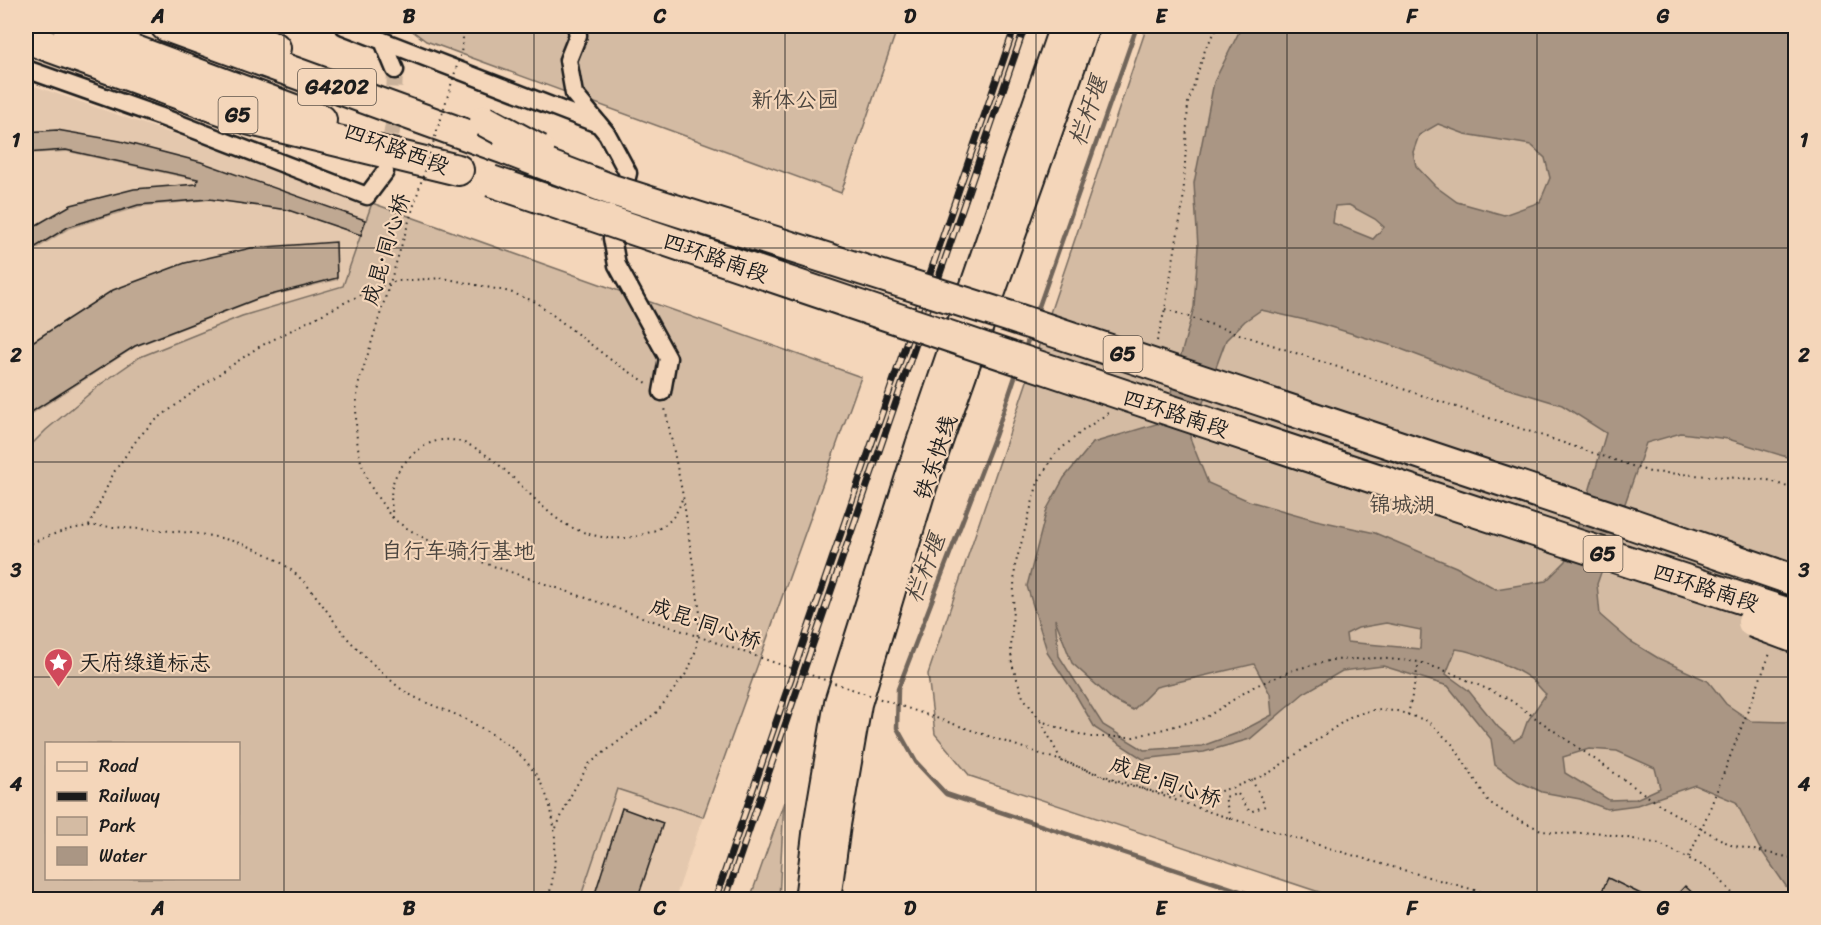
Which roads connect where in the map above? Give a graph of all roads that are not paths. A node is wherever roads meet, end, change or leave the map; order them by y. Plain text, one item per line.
1 (68, 26) edge
2 (166, 26) edge
3 (217, 26) edge
4 (232, 26) edge
5 (344, 26) edge
6 (576, 26) edge
7 (1062, 26) edge
8 (1087, 26) edge
9 (26, 38) edge
10 (383, 41) junction
11 (276, 49) junction
12 (26, 69) edge
13 (395, 70) tunnel mouth
14 (599, 124) junction
15 (508, 150) joint
16 (458, 170) junction
17 (385, 172) tunnel mouth
18 (491, 181) joint
19 (612, 190) junction
20 (662, 392) road end
21 (1411, 491) junction
22 (1632, 524) junction
23 (1796, 562) edge
24 (1796, 581) edge
25 (1796, 616) edge
26 (1796, 638) edge
27 (807, 900) edge
28 (828, 900) edge

1 - 16 highway, 四环路西段 / G4202
2 - 15 highway, 四环路西段 / G4202
3 - 11 highway
4 - 11 highway, G5
5 - 10 street
6 - 14 street
7 - 27 main road, 铁东快线
8 - 28 main road, 铁东快线
9 - 16 highway, G5
10 - 13 street
10 - 14 street
11 - 19 highway, G5, bridge
12 - 17 street
14 - 20 street
15 - 19 highway, 四环路南段 / G4202, bridge
16 - 18 highway, 四环路西段 / G5
18 - 21 highway, 四环路南段 / G5, bridge
19 - 22 highway, 四环路南段 / G5, bridge
21 - 25 highway, 四环路南段 / G5, bridge
21 - 26 highway, bridge
22 - 23 highway
22 - 24 highway, 四环路南段 / G5

